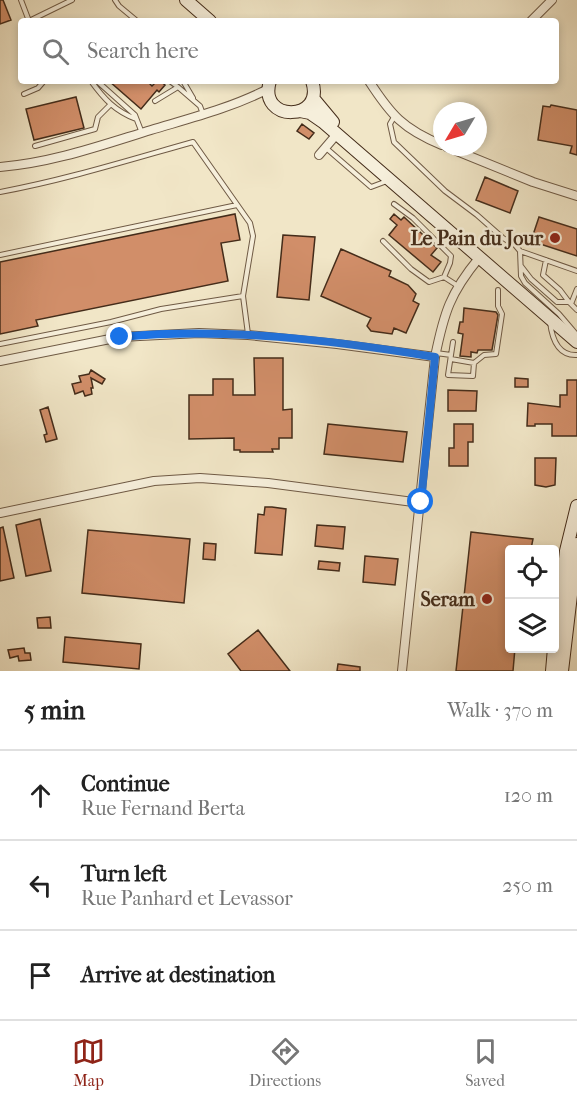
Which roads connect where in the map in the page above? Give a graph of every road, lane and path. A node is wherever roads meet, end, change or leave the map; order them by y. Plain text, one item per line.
1 (21, 0) edge
2 (72, 0) edge
3 (116, 0) edge
4 (186, 0) edge
5 (552, 0) edge
6 (28, 18) edge
7 (35, 18) edge
8 (133, 18) edge
9 (207, 18) edge
10 (534, 18) edge
11 (41, 84) edge
12 (93, 84) edge
13 (100, 84) edge
14 (174, 84) edge
15 (185, 84) edge
16 (314, 84) edge
17 (371, 84) edge
18 (178, 87) junction
19 (269, 87) edge
20 (24, 94) dead end
21 (313, 98) junction
22 (155, 101) dead end
23 (195, 102) junction
24 (110, 105) junction
25 (300, 111) junction
26 (203, 114) junction
27 (394, 117) junction
28 (137, 119) junction
29 (142, 133) junction
30 (337, 134) junction
31 (433, 141) edge
32 (35, 146) dead end
33 (322, 151) joint
34 (469, 156) edge
35 (0, 167) edge
36 (390, 180) junction
37 (0, 192) edge
38 (577, 196) edge
39 (394, 204) dead end
40 (237, 205) junction
41 (383, 241) dead end
42 (520, 251) junction
43 (0, 255) edge
44 (479, 258) junction
45 (546, 260) junction
46 (521, 265) junction
47 (577, 271) edge
48 (444, 277) junction
49 (458, 286) junction
50 (577, 289) edge
51 (498, 290) dead end
52 (243, 296) junction
53 (570, 303) junction
54 (577, 310) edge
55 (550, 319) junction
56 (248, 335) junction
57 (577, 336) edge
58 (453, 342) dead end
59 (0, 344) edge
60 (435, 355) junction
61 (577, 356) edge
62 (451, 357) junction
63 (0, 361) edge
64 (474, 363) junction
65 (421, 502) junction
66 (577, 506) edge
67 (0, 513) edge
68 (577, 544) edge
69 (559, 607) edge
70 (554, 653) edge
71 (402, 671) edge
72 (552, 671) edge
73 (562, 671) edge

1 - 6 lane
2 - 7 lane
3 - 8 lane
4 - 9 main road
5 - 10 street
11 - 20 lane
12 - 24 lane
13 - 28 lane
14 - 18 lane
15 - 23 lane
16 - 21 main road
17 - 27 street
18 - 22 lane
18 - 23 lane
19 - 25 main road
19 - 26 street
21 - 25 main road
21 - 57 main road
23 - 26 lane
24 - 28 lane
24 - 32 lane
25 - 30 main road
26 - 29 street
27 - 31 street
27 - 42 lane
28 - 29 lane
29 - 35 street
30 - 33 street
30 - 36 main road
33 - 36 lane
34 - 38 street
36 - 44 main road
37 - 40 lane
39 - 48 lane
40 - 43 lane
40 - 52 lane
41 - 48 lane
42 - 45 lane
42 - 46 lane
44 - 49 street
44 - 55 main road
45 - 47 lane
45 - 53 lane
46 - 53 lane
46 - 57 lane
48 - 49 lane
49 - 60 street
50 - 53 lane
51 - 64 lane
52 - 56 lane
52 - 59 lane
53 - 54 lane
55 - 57 main road
55 - 61 lane
56 - 60 street
56 - 63 street
58 - 62 lane
60 - 62 lane
60 - 65 street
62 - 64 lane
62 - 64 lane
65 - 67 street
65 - 71 street
66 - 69 main road
68 - 73 main road
70 - 72 main road

